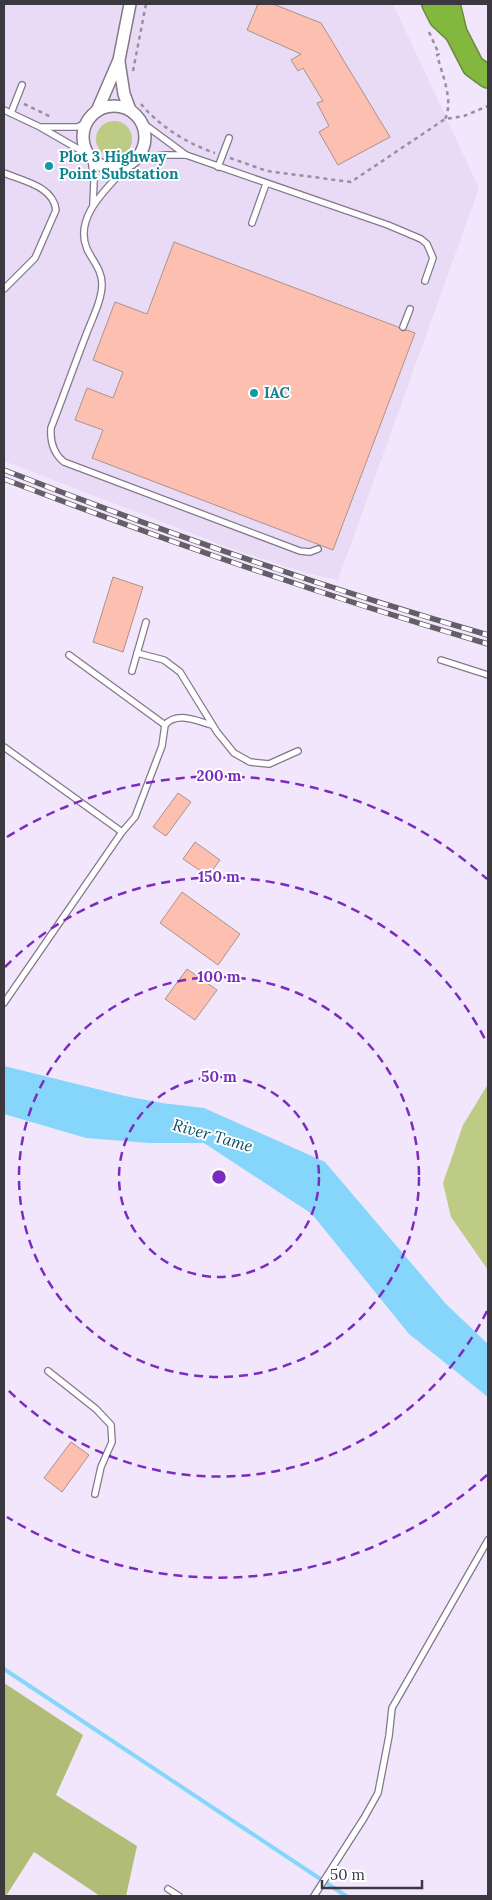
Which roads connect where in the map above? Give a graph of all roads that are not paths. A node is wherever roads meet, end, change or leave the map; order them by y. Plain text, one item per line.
1 (130, 4) edge
2 (437, 5) edge
3 (119, 60) junction
4 (488, 77) edge
5 (22, 85) dead end
6 (4, 110) edge
7 (130, 110) junction
8 (97, 111) junction
9 (11, 113) junction
10 (140, 121) junction
11 (87, 123) junction
12 (40, 127) junction
13 (229, 138) dead end
14 (186, 155) junction
15 (89, 156) junction
16 (133, 161) junction
17 (218, 167) junction
18 (4, 173) edge
19 (266, 184) junction
20 (94, 204) junction
21 (252, 223) dead end
22 (425, 281) dead end
23 (4, 289) edge
24 (410, 310) dead end
25 (403, 327) dead end
26 (318, 549) dead end
27 (146, 622) dead end
28 (137, 652) junction
29 (68, 656) dead end
30 (441, 660) dead end
31 (132, 670) dead end
32 (488, 675) edge
33 (165, 725) junction
34 (212, 725) junction
35 (4, 747) edge
36 (298, 751) dead end
37 (122, 832) junction
38 (4, 1003) edge
39 (48, 1370) dead end
40 (95, 1494) dead end
41 (488, 1540) edge
42 (168, 1889) dead end
43 (179, 1896) edge
44 (314, 1896) edge

1 - 3 street
2 - 4 highway
3 - 7 street
3 - 8 street
5 - 9 lane
6 - 9 lane
7 - 8 street
7 - 10 street
8 - 11 street
9 - 12 lane
10 - 14 lane
10 - 16 street
11 - 12 lane
11 - 15 street
12 - 15 lane
13 - 17 lane
14 - 16 lane
14 - 17 lane
15 - 16 street
15 - 20 lane
16 - 20 lane
17 - 19 lane
18 - 23 lane
19 - 21 lane
19 - 22 lane
20 - 26 lane
24 - 25 lane
27 - 28 lane
28 - 31 lane
28 - 34 lane
29 - 33 lane
30 - 32 lane
33 - 34 lane
33 - 37 lane
34 - 36 lane
35 - 37 lane
37 - 38 lane
39 - 40 lane
41 - 44 lane
42 - 43 lane

